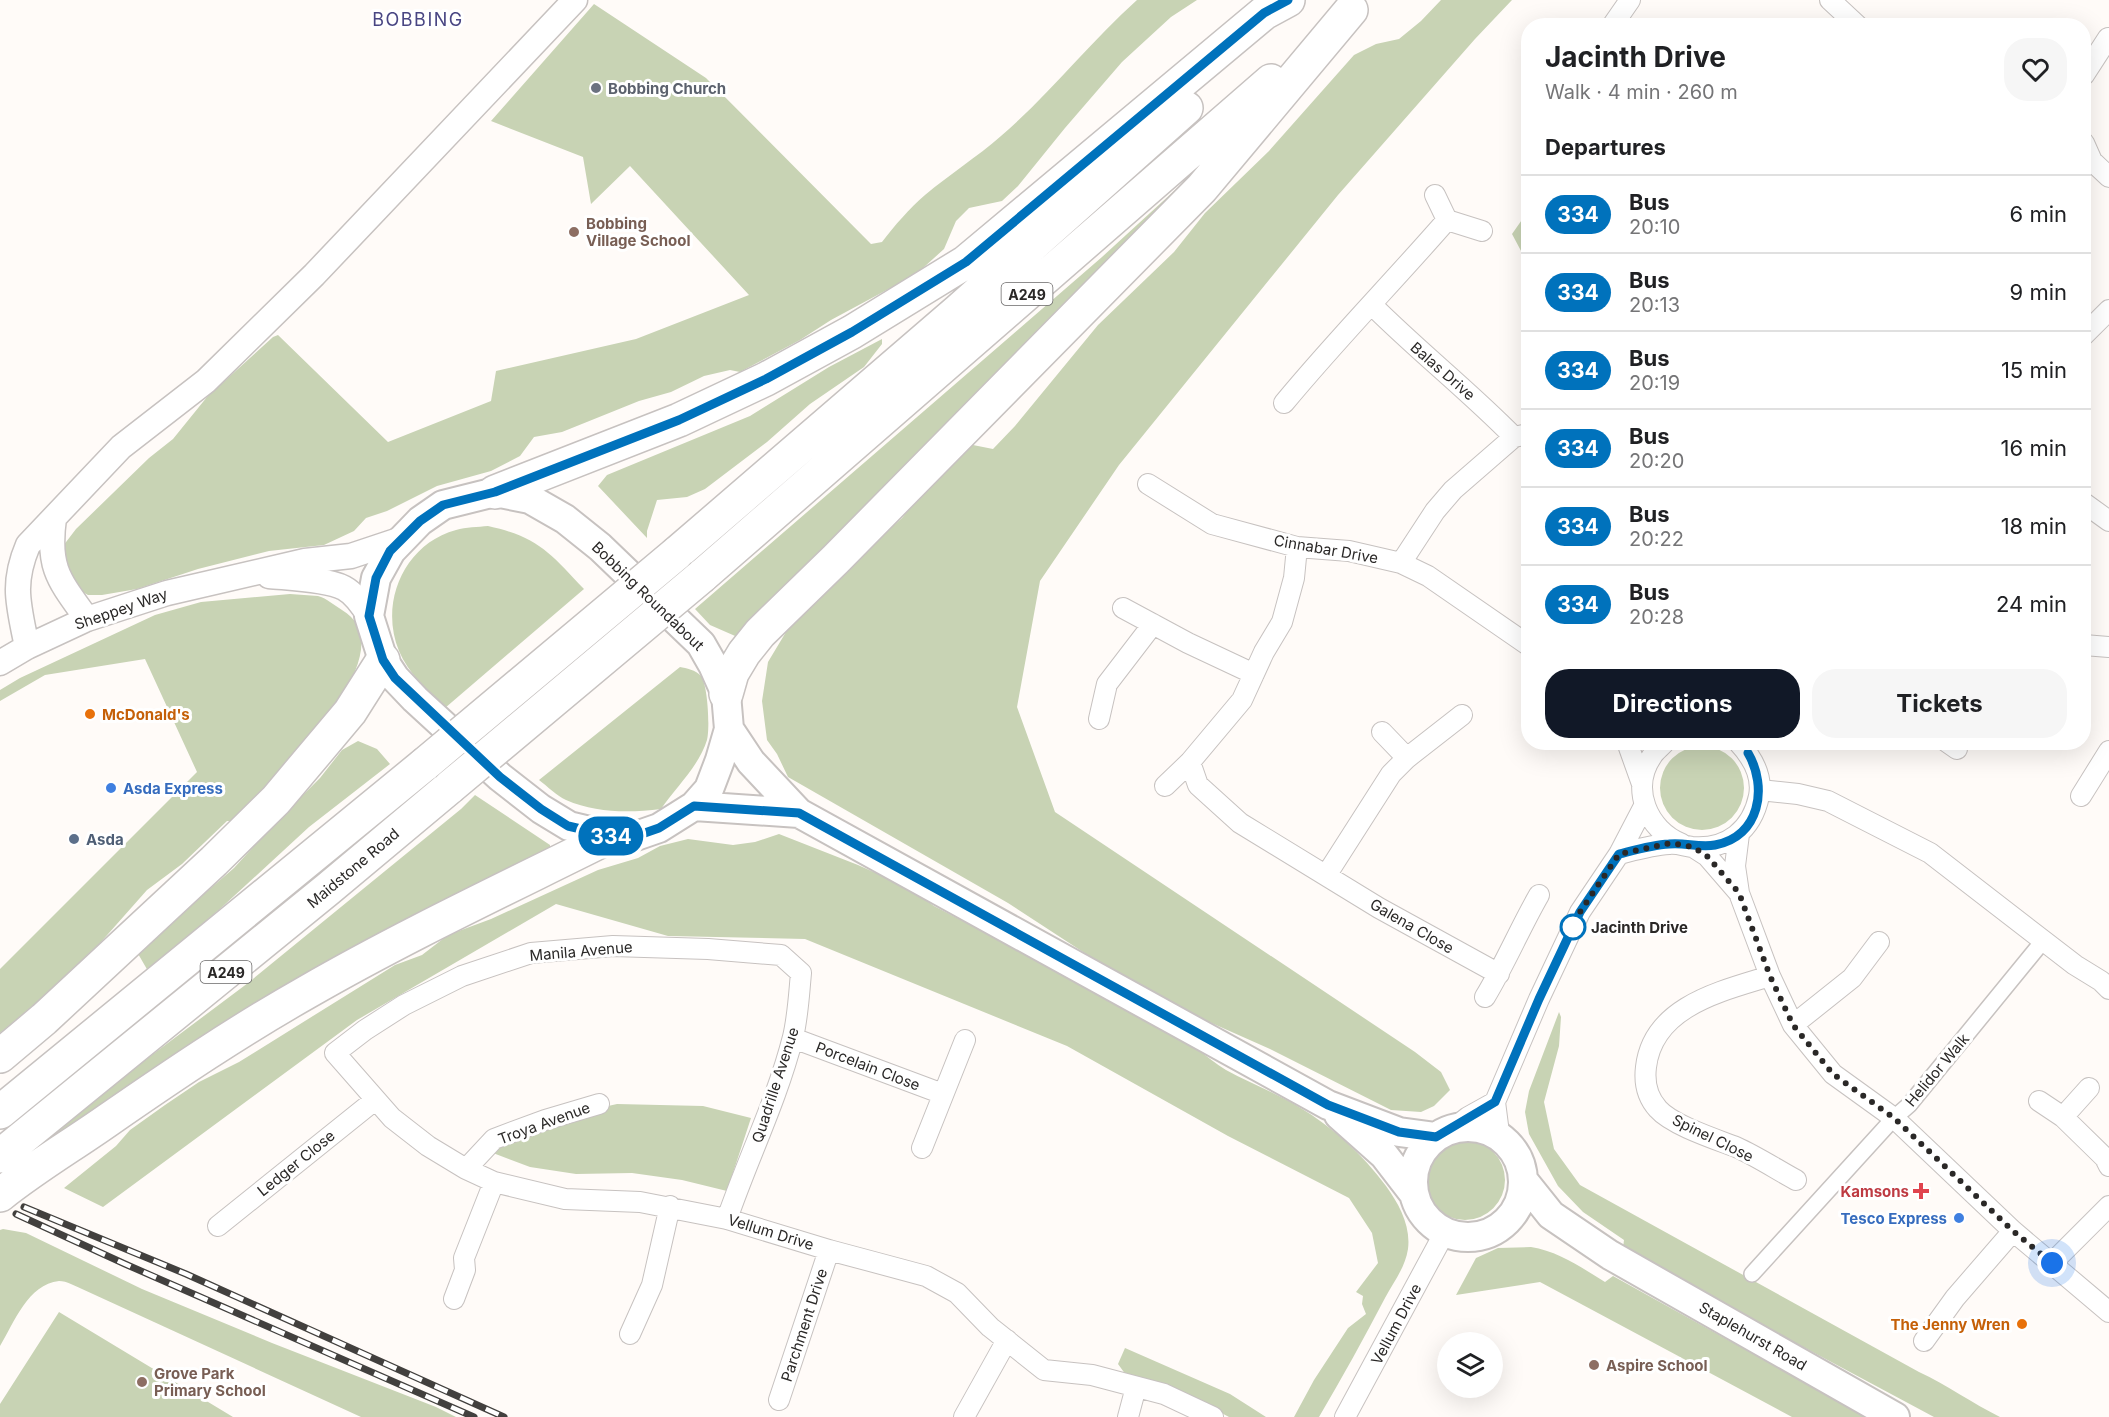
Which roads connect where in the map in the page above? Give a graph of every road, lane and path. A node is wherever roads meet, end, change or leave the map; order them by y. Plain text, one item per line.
1 (575, 0) edge
2 (1288, 0) edge
3 (1306, 0) edge
4 (1630, 0) edge
5 (1830, 0) edge
6 (1357, 5) edge
7 (1618, 18) edge
8 (1852, 18) edge
9 (2108, 38) edge
10 (2091, 63) edge
11 (2091, 159) edge
12 (2109, 177) edge
13 (1436, 195) dead end
14 (1447, 220) junction
15 (1482, 231) dead end
16 (1372, 305) junction
17 (2109, 310) edge
18 (2091, 328) edge
19 (1284, 403) dead end
20 (1521, 436) edge
21 (1148, 484) dead end
22 (495, 492) junction
23 (2091, 508) edge
24 (54, 518) junction
25 (2109, 521) edge
26 (402, 538) junction
27 (1297, 548) junction
28 (1401, 563) junction
29 (250, 574) junction
30 (1123, 608) dead end
31 (369, 616) junction
32 (87, 619) junction
33 (1153, 624) junction
34 (1521, 640) edge
35 (2091, 645) edge
36 (2109, 646) edge
37 (27, 647) junction
38 (383, 660) junction
39 (0, 663) edge
40 (1254, 674) junction
41 (726, 694) junction
42 (1462, 715) dead end
43 (1099, 719) dead end
44 (729, 729) junction
45 (1382, 732) dead end
46 (1630, 750) edge
47 (1657, 750) edge
48 (1745, 750) edge
49 (2109, 751) edge
50 (1407, 758) junction
51 (1190, 762) junction
52 (1642, 784) junction
53 (1165, 786) dead end
54 (1760, 790) junction
55 (2081, 796) dead end
56 (694, 806) junction
57 (1644, 806) junction
58 (799, 813) junction
59 (1739, 834) junction
60 (611, 836) junction
61 (1689, 846) junction
62 (1619, 854) junction
63 (1327, 874) junction
64 (1739, 893) junction
65 (1539, 895) dead end
66 (2043, 940) junction
67 (1879, 942) dead end
68 (781, 955) joint
69 (1499, 974) junction
70 (1770, 976) junction
71 (2109, 989) edge
72 (1485, 997) dead end
73 (1793, 1025) junction
74 (792, 1038) junction
75 (964, 1040) dead end
76 (334, 1053) joint
77 (0, 1056) edge
78 (2089, 1088) dead end
79 (943, 1094) junction
80 (375, 1100) junction
81 (2039, 1101) dead end
82 (1495, 1102) junction
83 (598, 1104) dead end
84 (1328, 1105) junction
85 (0, 1112) edge
86 (2063, 1117) junction
87 (1894, 1118) junction
88 (1445, 1132) junction
89 (1509, 1144) junction
90 (922, 1148) dead end
91 (0, 1156) edge
92 (2109, 1166) edge
93 (466, 1169) junction
94 (1523, 1180) junction
95 (1796, 1180) dead end
96 (494, 1182) junction
97 (1414, 1194) junction
98 (0, 1195) edge
99 (670, 1206) junction
100 (2109, 1206) edge
101 (727, 1219) junction
102 (218, 1226) dead end
103 (1501, 1226) junction
104 (1446, 1230) junction
105 (2013, 1231) junction
106 (829, 1250) junction
107 (1610, 1256) junction
108 (2052, 1263) junction
109 (1752, 1274) dead end
110 (454, 1299) dead end
111 (2109, 1312) edge
112 (630, 1334) dead end
113 (1006, 1340) junction
114 (1924, 1341) dead end
115 (1136, 1387) junction
116 (779, 1400) dead end
117 (964, 1417) edge
118 (1128, 1417) edge
119 (1213, 1417) edge
120 (1346, 1417) edge
121 (1895, 1417) edge

1 - 24 street
2 - 22 highway
3 - 85 highway, A249, bridge
4 - 7 street
5 - 8 street
6 - 41 highway
6 - 91 highway, Maidstone Road / A249, bridge
9 - 10 street
11 - 12 street
13 - 14 street
14 - 15 street
14 - 16 street
16 - 19 street
16 - 20 street, Balas Drive
17 - 18 street
20 - 28 street, Balas Drive
21 - 27 street, Cinnabar Drive
22 - 26 main road, Bobbing Roundabout
22 - 41 main road, Bobbing Roundabout
23 - 25 street
24 - 32 street
24 - 37 street
26 - 29 street, Sheppey Way
26 - 31 main road, Bobbing Roundabout
27 - 28 street, Cinnabar Drive
27 - 40 street
28 - 34 street, Cinnabar Drive
29 - 31 street, Sheppey Way
29 - 32 street, Sheppey Way
30 - 33 street
31 - 38 main road, Bobbing Roundabout
32 - 37 street, Sheppey Way
33 - 40 street
33 - 43 street
35 - 36 street
37 - 39 street, Sheppey Way
38 - 60 main road, Bobbing Roundabout
38 - 77 highway
40 - 51 street
41 - 44 main road, Bobbing Roundabout
42 - 50 street
44 - 56 main road, Bobbing Roundabout
44 - 58 main road
45 - 50 street
46 - 52 street
47 - 52 street
48 - 54 street
49 - 55 street
50 - 63 street
51 - 53 street
51 - 63 street, Galena Close
52 - 57 street
54 - 59 street
54 - 66 street
56 - 58 main road
56 - 60 main road, Bobbing Roundabout
57 - 61 street
57 - 62 street
58 - 84 main road
59 - 61 street
59 - 64 street
60 - 98 highway
61 - 62 street
61 - 64 street
62 - 82 street
63 - 69 street, Galena Close
64 - 70 street
65 - 69 street
66 - 71 street
66 - 87 street, Helidor Walk
67 - 73 street
68 - 74 street, Quadrille Avenue
68 - 76 street, Manila Avenue
69 - 72 street
70 - 73 street
70 - 95 street, Spinel Close
73 - 87 street
74 - 79 street, Porcelain Close
74 - 101 street, Quadrille Avenue
75 - 79 street
76 - 80 street, Vellum Drive
78 - 86 street
79 - 90 street
80 - 93 street, Vellum Drive
80 - 102 street, Ledger Close
81 - 86 street
82 - 88 street
82 - 89 street
83 - 93 street, Troya Avenue
84 - 88 main road
84 - 97 main road
86 - 92 street
87 - 105 street
87 - 109 street, Helidor Walk
88 - 89 main road
88 - 97 main road
89 - 94 main road
93 - 96 street, Vellum Drive
94 - 103 main road
94 - 107 main road, Staplehurst Road
96 - 99 street, Vellum Drive
96 - 110 street
97 - 104 main road
99 - 101 street, Vellum Drive
99 - 112 street
100 - 108 street
101 - 106 street, Vellum Drive
103 - 104 main road
103 - 107 main road, Staplehurst Road
104 - 120 street, Vellum Drive
105 - 108 street
105 - 114 street
106 - 113 street, Vellum Drive
106 - 116 street, Parchment Drive
107 - 121 main road, Staplehurst Road
108 - 111 street
113 - 115 street, Vellum Drive
113 - 117 street
115 - 118 street
115 - 119 street, Vellum Drive

